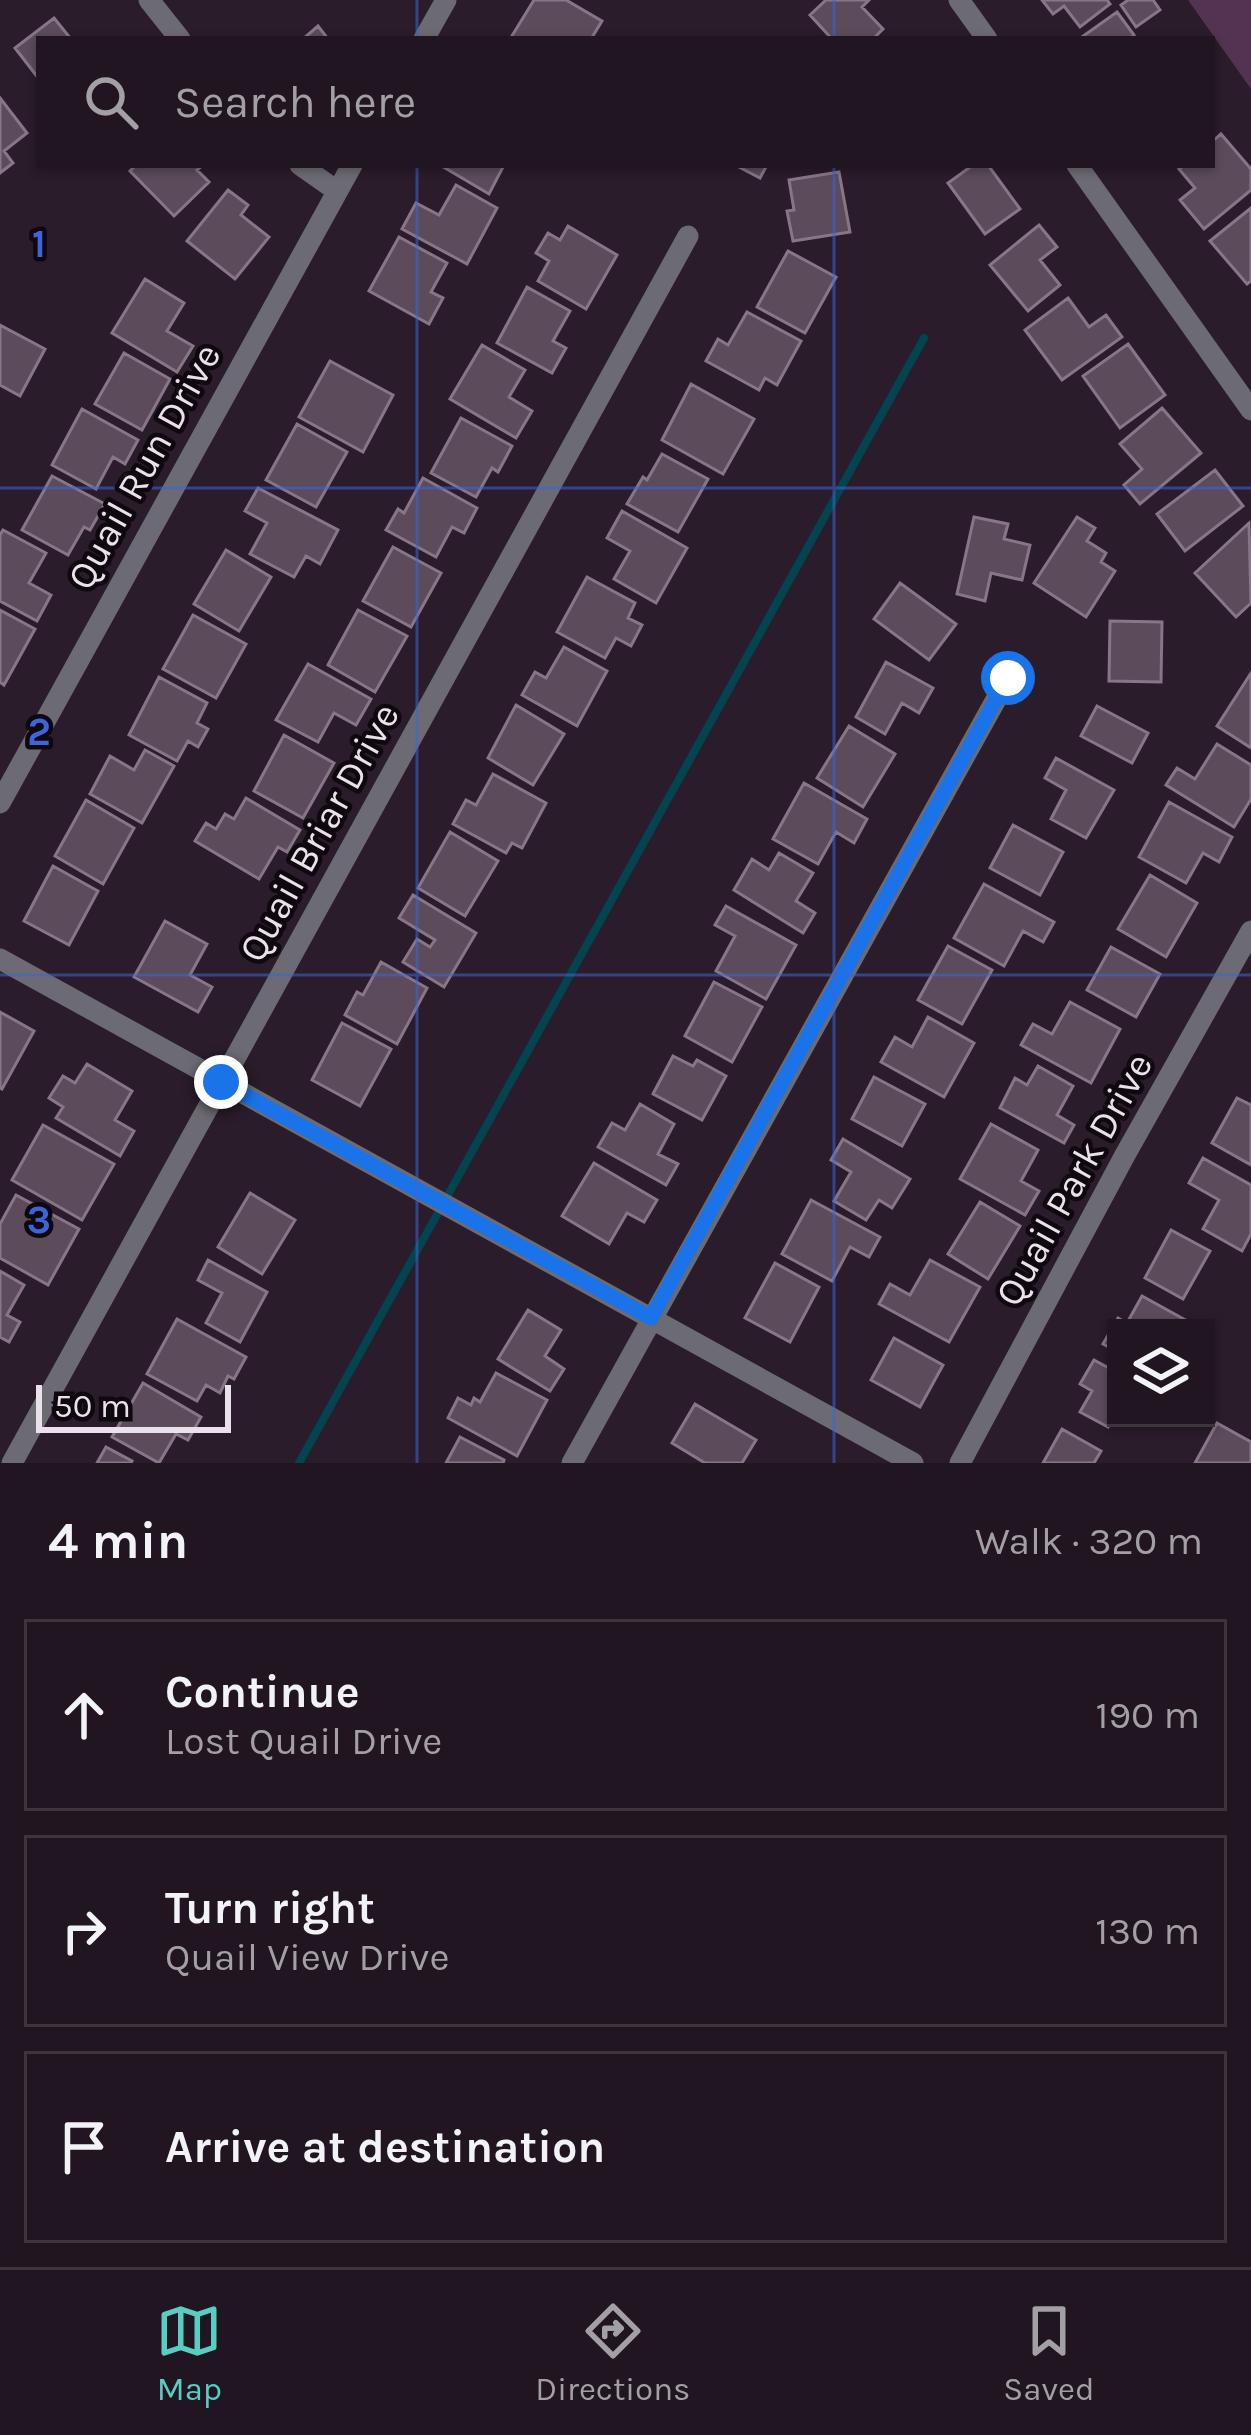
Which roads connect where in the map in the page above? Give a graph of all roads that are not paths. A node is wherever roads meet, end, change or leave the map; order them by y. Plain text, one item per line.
1 (149, 0) edge
2 (446, 0) edge
3 (959, 0) edge
4 (178, 36) edge
5 (426, 36) edge
6 (985, 36) edge
7 (304, 168) edge
8 (350, 168) edge
9 (1079, 168) edge
10 (337, 191) junction
11 (688, 236) dead end
12 (1251, 410) edge
13 (1008, 678) dead end
14 (0, 803) edge
15 (1251, 932) edge
16 (0, 959) edge
17 (221, 1082) junction
18 (651, 1318) junction
19 (12, 1463) edge
20 (572, 1463) edge
21 (913, 1463) edge
22 (960, 1463) edge

1 - 4 street
2 - 5 street
3 - 6 street
7 - 10 street
8 - 10 street, Quail Run Drive
9 - 12 street
10 - 14 street, Quail Run Drive
11 - 17 street, Quail Briar Drive
13 - 18 street
15 - 22 street, Quail Park Drive
16 - 17 street
17 - 18 street
17 - 19 street, Quail Briar Drive
18 - 20 street
18 - 21 street

